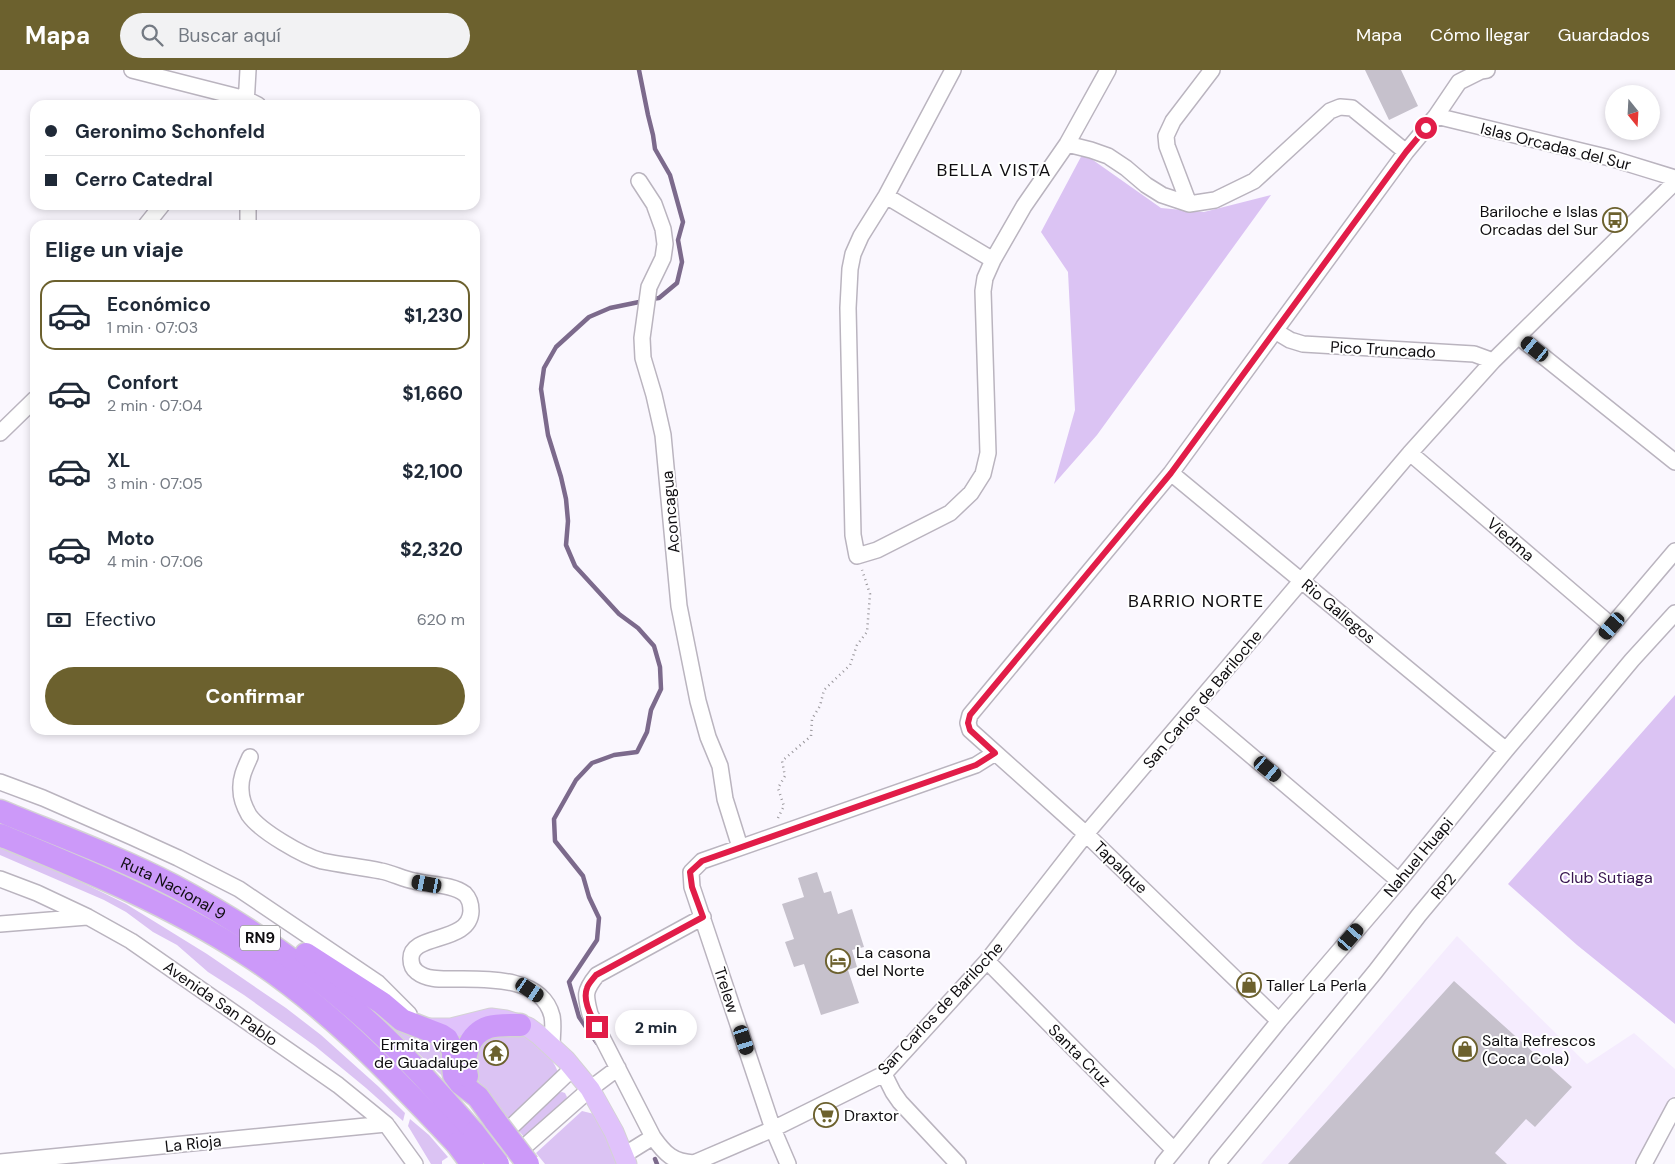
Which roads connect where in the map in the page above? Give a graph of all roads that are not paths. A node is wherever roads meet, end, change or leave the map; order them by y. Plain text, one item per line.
1 (132, 70) edge
2 (248, 70) edge
3 (954, 70) edge
4 (1108, 70) edge
5 (1212, 70) edge
6 (1487, 70) edge
7 (234, 100) edge
8 (248, 100) edge
9 (1436, 116) junction
10 (1067, 144) junction
11 (1406, 152) junction
12 (1675, 180) edge
13 (639, 181) dead end
14 (886, 196) junction
15 (1189, 204) junction
16 (158, 210) edge
17 (150, 220) edge
18 (993, 260) junction
19 (1275, 331) junction
20 (1519, 337) junction
21 (1493, 361) junction
22 (30, 404) edge
23 (0, 433) edge
24 (1410, 453) junction
25 (1675, 462) edge
26 (1171, 473) junction
27 (1675, 551) edge
28 (1301, 580) junction
29 (1675, 613) edge
30 (1612, 626) junction
31 (1195, 708) junction
32 (1506, 750) junction
33 (995, 753) junction
34 (250, 757) dead end
35 (0, 782) edge
36 (0, 811) edge
37 (1086, 834) junction
38 (0, 835) edge
39 (740, 847) junction
40 (105, 854) junction
41 (0, 879) edge
42 (1399, 881) junction
43 (88, 917) junction
44 (703, 917) junction
45 (0, 924) edge
46 (987, 960) junction
47 (1279, 1021) junction
48 (520, 1025) junction
49 (421, 1028) junction
50 (552, 1046) junction
51 (573, 1068) junction
52 (618, 1068) junction
53 (884, 1074) junction
54 (590, 1089) junction
55 (478, 1097) junction
56 (1675, 1106) edge
57 (386, 1124) junction
58 (502, 1126) junction
59 (773, 1129) junction
60 (653, 1137) junction
61 (1174, 1150) junction
62 (464, 1153) edge
63 (526, 1156) edge
64 (625, 1160) edge
65 (0, 1162) edge
66 (694, 1163) edge
67 (415, 1164) edge
68 (498, 1164) edge
69 (788, 1164) edge
70 (958, 1164) edge
71 (1163, 1164) edge
72 (1217, 1164) edge
73 (1644, 1164) edge

1 - 7 street
2 - 8 street
3 - 14 street
4 - 10 street
5 - 15 street
6 - 9 street
9 - 11 street
9 - 12 street, Islas Orcadas del Sur
10 - 15 street
10 - 18 street
11 - 15 street
11 - 19 street
12 - 20 street, San Carlos de Bariloche
13 - 39 street, Aconcagua
14 - 18 street
14 - 18 street
16 - 17 street
19 - 21 street, Pico Truncado
19 - 26 street
20 - 21 street, San Carlos de Bariloche
20 - 25 street
21 - 24 street, San Carlos de Bariloche
22 - 23 street
24 - 28 street, San Carlos de Bariloche
24 - 30 street, Viedma
26 - 28 street, Rio Gallegos
26 - 33 street, Tapalque
27 - 30 street, Nahuel Huapi
28 - 31 street, San Carlos de Bariloche
28 - 32 street, Rio Gallegos
29 - 72 street, RP2 / RP2
30 - 32 street, Nahuel Huapi
31 - 37 street, San Carlos de Bariloche
31 - 42 street
32 - 42 street, Nahuel Huapi
33 - 37 street, Tapalque
33 - 39 street
34 - 50 street
35 - 49 street
36 - 40 highway, Ruta Nacional 9 / RN9
37 - 46 street, San Carlos de Bariloche
37 - 47 street, Tapalque
38 - 62 highway, Ruta Nacional 9 / RN9
39 - 44 street, Trelew
40 - 49 highway
40 - 62 highway, Ruta Nacional 9 / RN9
41 - 43 street, Avenida San Pablo
42 - 47 street, Nahuel Huapi
43 - 45 street
43 - 57 street, Avenida San Pablo
44 - 52 street
44 - 59 street, Trelew
46 - 53 street, San Carlos de Bariloche
46 - 61 street, Santa Cruz
47 - 61 street, Nahuel Huapi
48 - 49 main road
48 - 50 main road
48 - 55 highway
49 - 55 highway
50 - 51 main road
51 - 54 main road
51 - 58 street
52 - 54 street
52 - 60 street
53 - 59 street, San Carlos de Bariloche
53 - 70 street
54 - 63 street
54 - 64 main road
55 - 58 highway
56 - 73 street
57 - 65 street, La Rioja
57 - 67 street, Avenida San Pablo
58 - 63 highway, bridge
59 - 66 street, San Carlos de Bariloche
59 - 69 street, Trelew
60 - 64 street
60 - 66 street
61 - 71 street, Nahuel Huapi
62 - 68 highway, Ruta Nacional 9 / RN9, bridge

